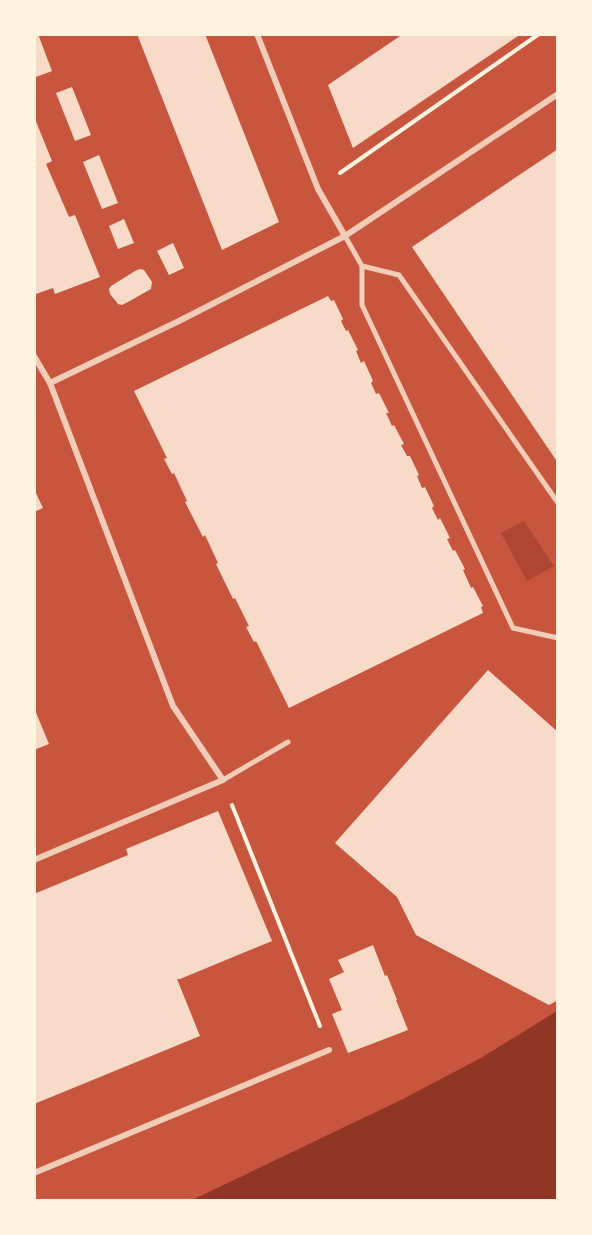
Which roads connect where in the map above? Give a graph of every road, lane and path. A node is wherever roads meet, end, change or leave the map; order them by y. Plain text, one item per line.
1 (257, 34) edge
2 (539, 34) edge
3 (558, 94) edge
4 (318, 189) junction
5 (345, 236) junction
6 (362, 266) junction
7 (34, 356) edge
8 (50, 383) junction
9 (558, 502) edge
10 (558, 638) edge
11 (288, 742) dead end
12 (223, 780) junction
13 (34, 860) edge
14 (329, 1050) joint
15 (34, 1173) edge

1 - 4 street
2 - 4 path
3 - 5 street
4 - 5 street
5 - 6 street
5 - 8 street
6 - 9 street
6 - 10 street
7 - 8 street
8 - 12 street
11 - 12 street
12 - 13 street
12 - 14 path
14 - 15 street

